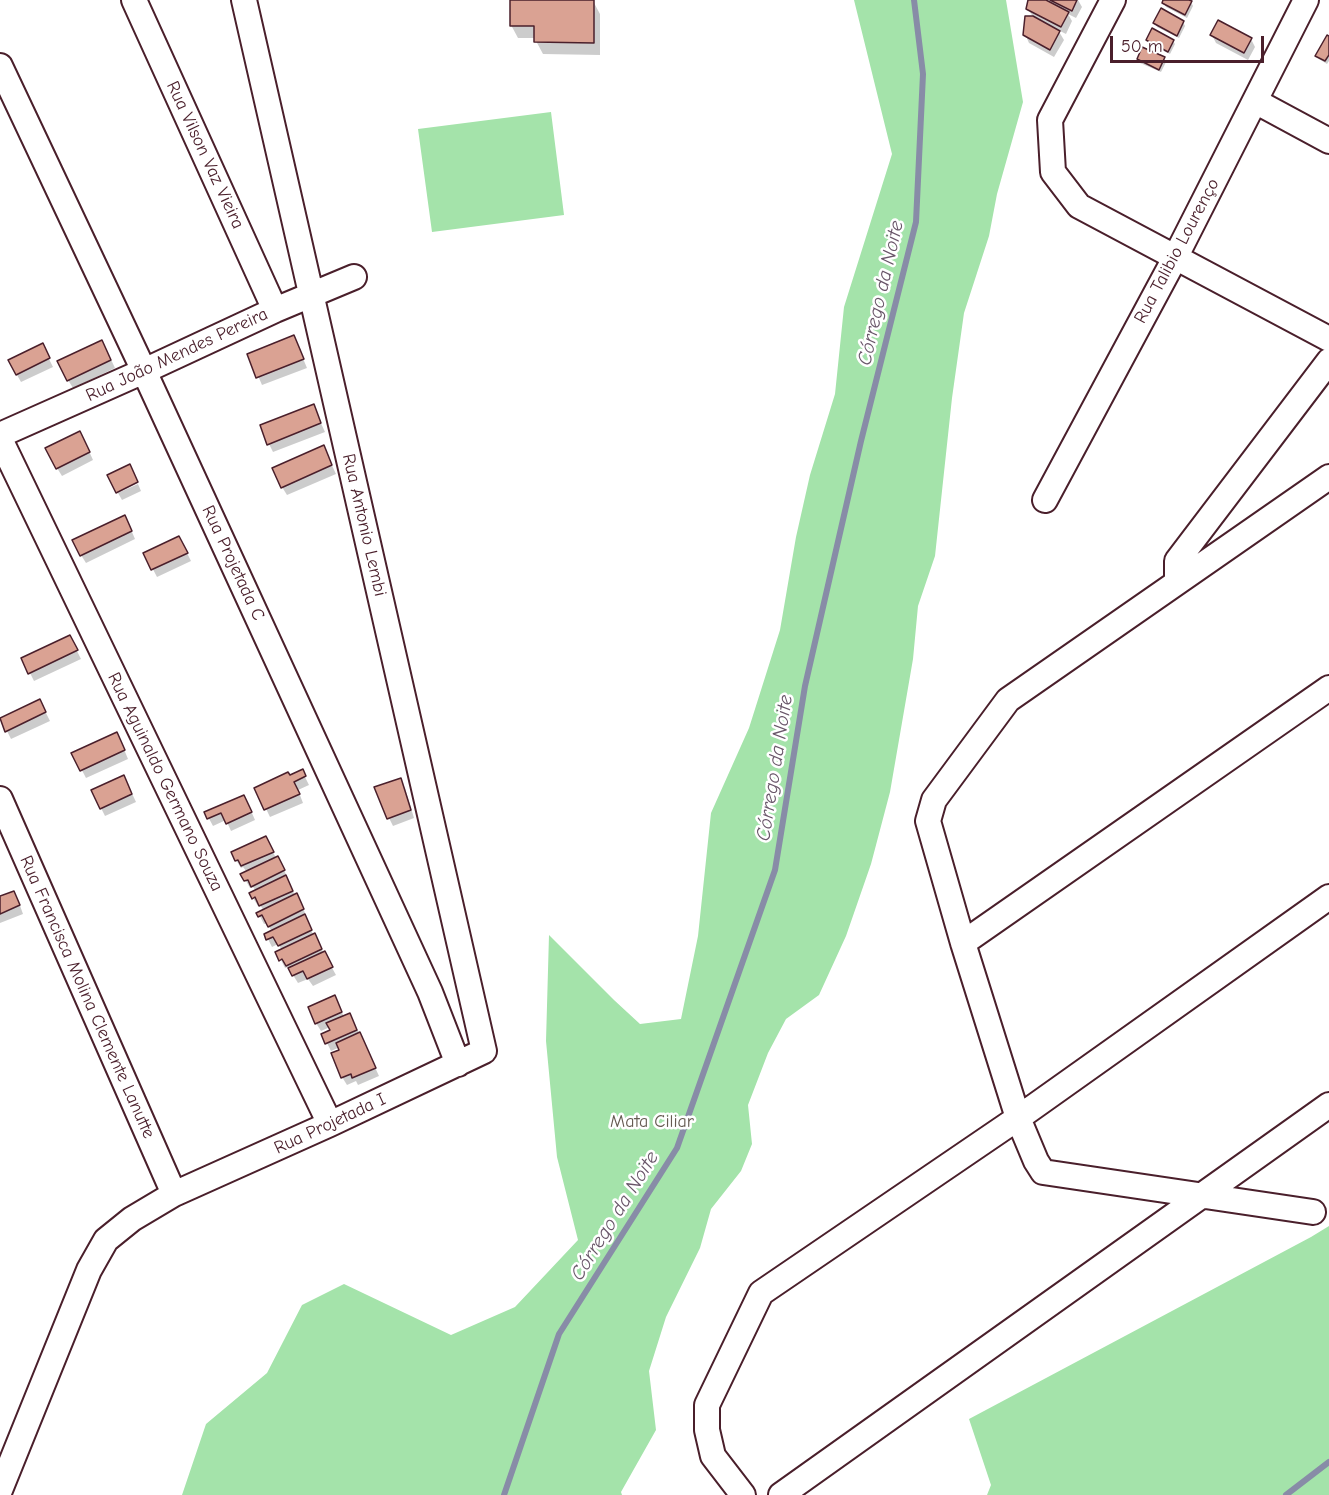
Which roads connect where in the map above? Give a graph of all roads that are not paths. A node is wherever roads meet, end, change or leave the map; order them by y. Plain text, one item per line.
1 (134, 0) edge
2 (244, 0) edge
3 (1113, 0) edge
4 (1306, 0) edge
5 (0, 66) edge
6 (1255, 101) junction
7 (1329, 141) edge
8 (1174, 258) junction
9 (354, 277) dead end
10 (311, 294) junction
11 (275, 310) junction
12 (1329, 339) edge
13 (1329, 360) edge
14 (144, 371) junction
15 (0, 437) edge
16 (1329, 477) edge
17 (1045, 500) dead end
18 (1177, 582) junction
19 (1329, 688) edge
20 (0, 800) edge
21 (1329, 897) edge
22 (963, 943) junction
23 (467, 977) junction
24 (430, 992) junction
25 (484, 1051) joint
26 (458, 1064) junction
27 (1329, 1105) edge
28 (1018, 1118) junction
29 (330, 1124) junction
30 (174, 1194) junction
31 (1200, 1196) junction
32 (1313, 1212) dead end
33 (0, 1490) edge
34 (743, 1495) edge
35 (781, 1495) edge

1 - 11 street, Rua Vilson Vaz Vieira
2 - 10 street, Rua Antonio Lembi
3 - 8 street
4 - 6 street, Rua Talibio Lourenço
5 - 14 street, Rua Projetada C
6 - 7 street
6 - 8 street, Rua Talibio Lourenço
8 - 12 street
8 - 17 street, Rua Talibio Lourenço
9 - 10 street, Rua João Mendes Pereira
10 - 11 street, Rua João Mendes Pereira
10 - 23 street, Rua Antonio Lembi
11 - 14 street, Rua João Mendes Pereira
13 - 18 street
14 - 15 street, Rua João Mendes Pereira
14 - 24 street, Rua Projetada C
15 - 29 street, Rua Aguinaldo Germano Souza
16 - 18 street
18 - 22 street
19 - 22 street
20 - 30 street, Rua Francisca Molina Clemente Lanutte
21 - 28 street
22 - 28 street
23 - 24 street
23 - 25 street, Rua Antonio Lembi
24 - 26 street, Rua Projetada C
25 - 26 street, Rua Projetada I
26 - 29 street, Rua Projetada I
27 - 31 street
28 - 31 street
28 - 34 street
29 - 30 street, Rua Projetada I
30 - 33 street, Rua Projetada I
31 - 32 street
31 - 35 street

